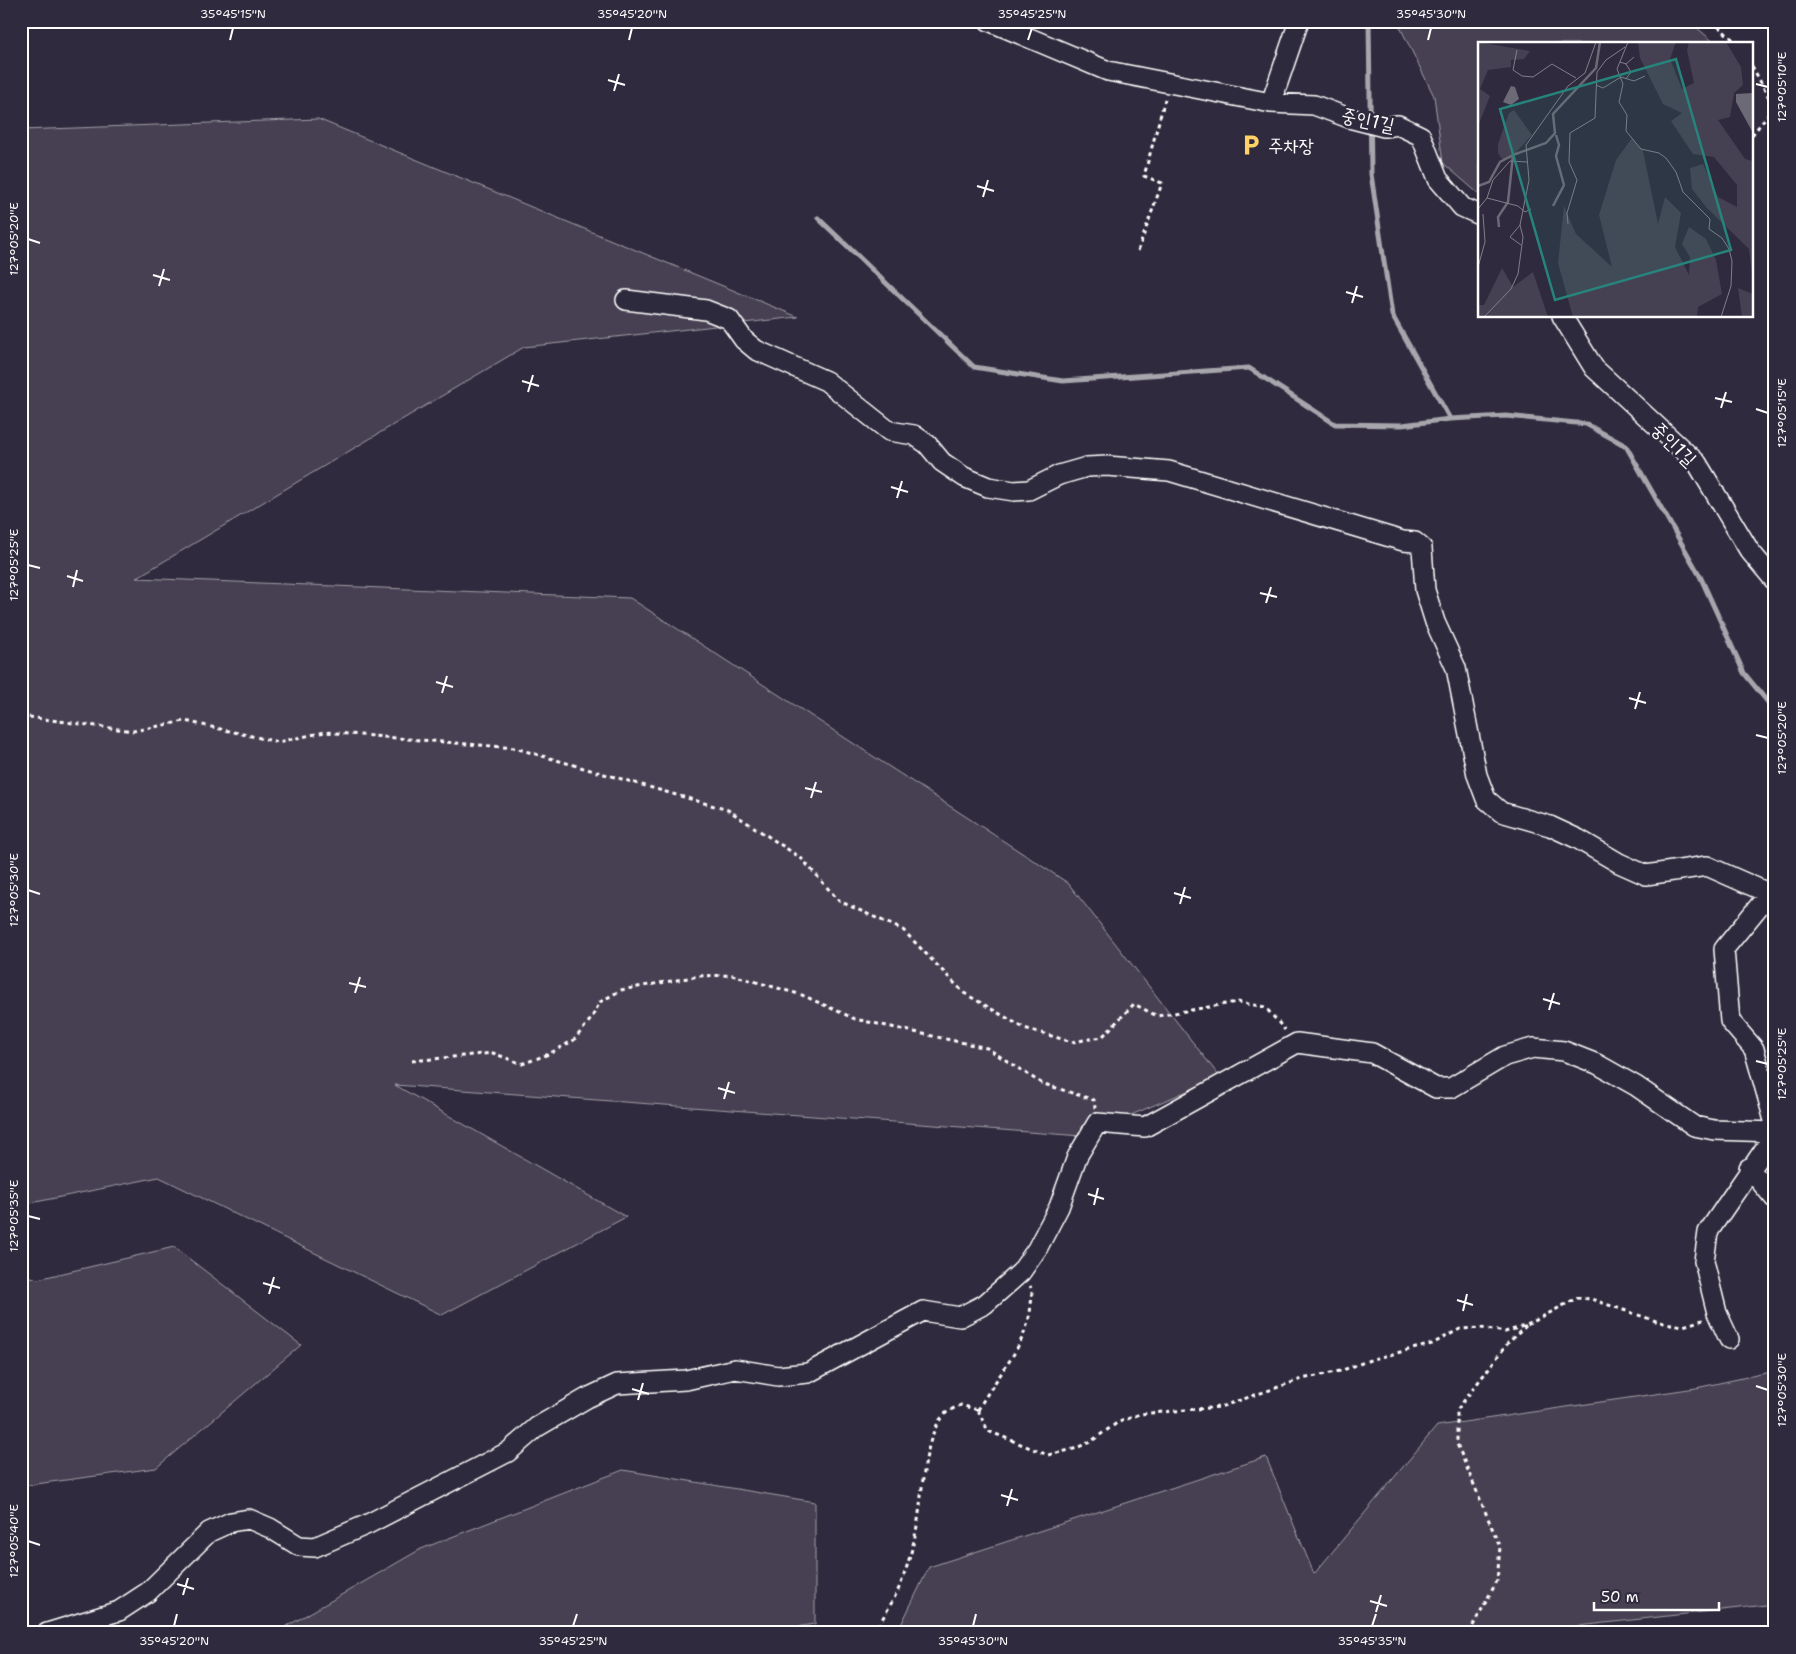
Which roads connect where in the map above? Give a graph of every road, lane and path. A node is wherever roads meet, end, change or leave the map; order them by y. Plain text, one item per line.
1 (989, 21) edge
2 (1298, 21) edge
3 (1712, 21) edge
4 (1736, 42) edge
5 (1754, 70) edge
6 (1169, 84) junction
7 (1271, 102) junction
8 (1775, 107) edge
9 (1754, 133) edge
10 (1478, 214) edge
11 (1138, 251) dead end
12 (626, 300) dead end
13 (1563, 318) edge
14 (1775, 581) edge
15 (21, 716) edge
16 (1772, 895) edge
17 (1297, 1043) junction
18 (412, 1061) dead end
19 (1097, 1123) junction
20 (1775, 1124) edge
21 (1775, 1133) edge
22 (1749, 1168) junction
23 (1775, 1200) edge
24 (1021, 1272) junction
25 (1717, 1313) junction
26 (1527, 1326) junction
27 (1729, 1339) dead end
28 (978, 1410) junction
29 (47, 1633) edge
30 (875, 1633) edge
31 (1469, 1633) edge

1 - 6 street, 중인1길
2 - 7 street
3 - 4 path
5 - 8 path
6 - 7 street, 중인1길
6 - 11 path
7 - 10 street, 중인1길
8 - 9 path
12 - 16 street
13 - 14 street, 중인1길
15 - 17 path
16 - 20 street
17 - 19 street
17 - 21 street
18 - 19 path
19 - 24 street
21 - 22 street
22 - 23 street
22 - 25 street
24 - 28 path
24 - 29 street
25 - 26 path
25 - 27 street
26 - 28 path
26 - 31 path
28 - 30 path

